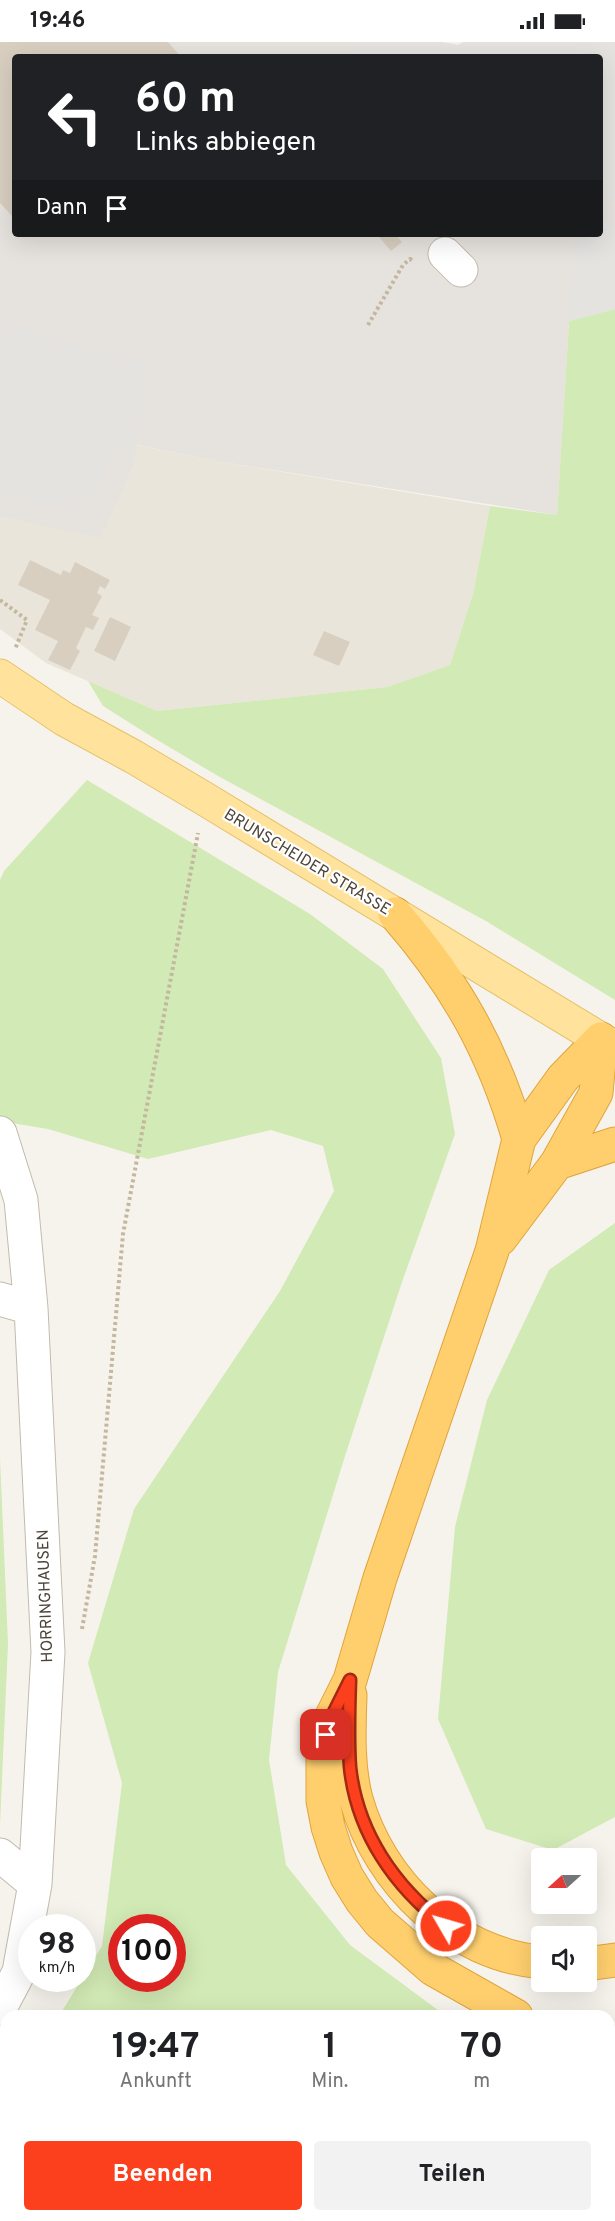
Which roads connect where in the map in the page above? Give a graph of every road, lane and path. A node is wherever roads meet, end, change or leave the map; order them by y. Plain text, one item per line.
1 (453, 262) dead end
2 (368, 325) dead end
3 (0, 600) edge
4 (1, 677) edge
5 (205, 799) junction
6 (395, 914) junction
7 (608, 1044) edge
8 (0, 1133) edge
9 (519, 1138) junction
10 (615, 1144) edge
11 (556, 1163) junction
12 (492, 1251) junction
13 (0, 1299) edge
14 (31, 1308) junction
15 (80, 1638) dead end
16 (350, 1680) junction
17 (0, 1855) edge
18 (35, 1884) junction
19 (531, 1960) edge
20 (615, 1960) edge
21 (597, 1962) edge
22 (0, 2008) edge
23 (505, 2010) edge

1 - 2 path
3 - 4 path
4 - 5 main road, BRUNSCHEIDER STRASSE
5 - 6 main road, BRUNSCHEIDER STRASSE
5 - 15 path
6 - 7 main road, BRUNSCHEIDER STRASSE
6 - 9 highway
7 - 9 highway
7 - 11 highway
8 - 14 street, HORRINGHAUSEN
9 - 12 highway
10 - 11 highway
11 - 12 highway
12 - 16 highway
13 - 14 street
14 - 18 street, HORRINGHAUSEN
16 - 19 highway
16 - 23 highway
17 - 18 street
18 - 22 street, HORRINGHAUSEN
20 - 21 highway

